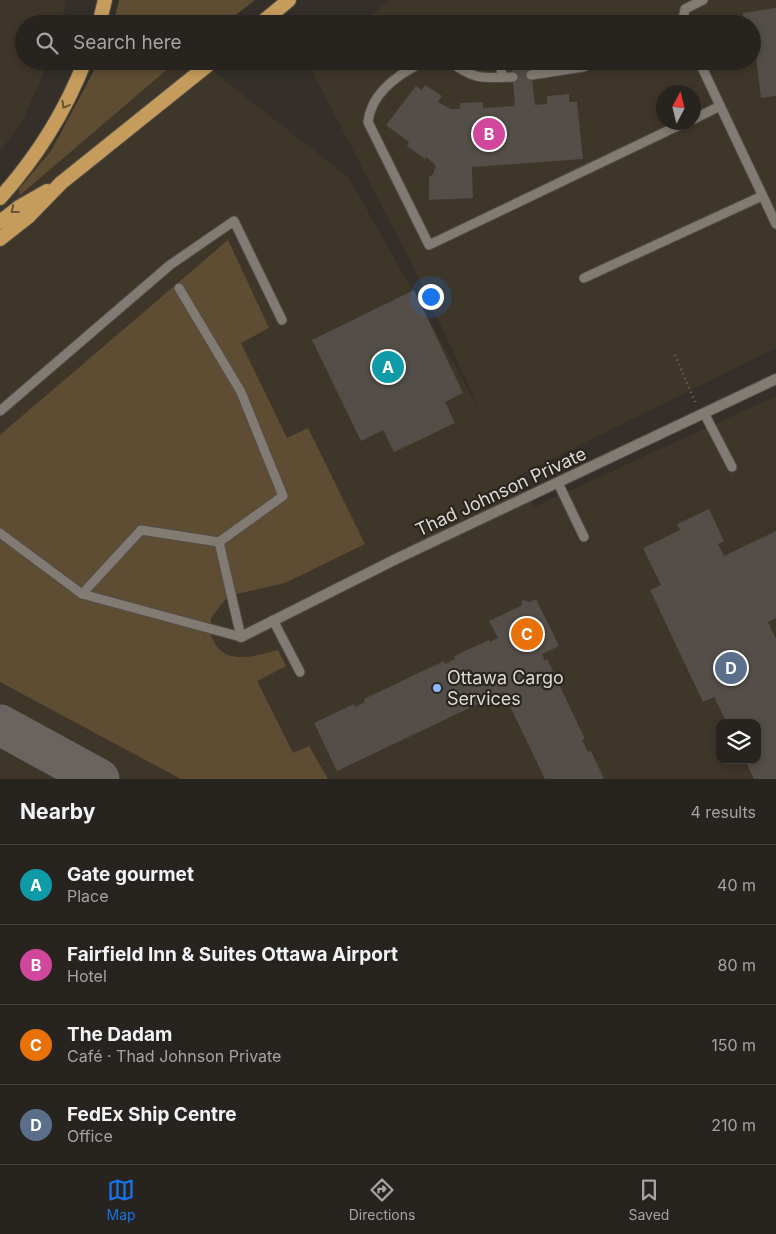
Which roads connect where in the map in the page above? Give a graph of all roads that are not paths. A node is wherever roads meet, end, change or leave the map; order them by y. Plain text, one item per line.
1 (105, 0) edge
2 (289, 0) edge
3 (702, 0) edge
4 (101, 15) edge
5 (271, 15) edge
6 (684, 15) edge
7 (81, 70) edge
8 (202, 70) edge
9 (412, 70) edge
10 (461, 70) edge
11 (501, 70) edge
12 (544, 70) edge
13 (564, 70) edge
14 (703, 70) edge
15 (545, 73) junction
16 (531, 75) dead end
17 (512, 77) dead end
18 (501, 78) junction
19 (720, 106) junction
20 (701, 116) edge
21 (669, 130) edge
22 (61, 183) junction
23 (762, 196) junction
24 (0, 198) edge
25 (0, 222) edge
26 (776, 224) edge
27 (0, 239) edge
28 (584, 278) dead end
29 (179, 288) dead end
30 (282, 320) dead end
31 (776, 379) edge
32 (0, 411) edge
33 (704, 413) junction
34 (732, 467) dead end
35 (558, 483) junction
36 (0, 533) edge
37 (584, 537) dead end
38 (219, 542) junction
39 (82, 594) junction
40 (273, 620) junction
41 (241, 638) junction
42 (300, 672) dead end

1 - 4 highway
2 - 5 highway
3 - 6 lane
7 -> 24 highway
8 - 22 highway
9 - 21 lane
10 - 18 lane
11 - 18 lane
12 - 15 lane
13 - 15 lane
14 - 19 lane
15 - 16 lane
17 - 18 lane
19 - 20 lane
19 - 23 lane
22 -> 25 highway
22 - 27 highway
23 - 26 lane
23 - 28 lane
29 - 38 lane
30 - 32 lane
31 - 33 street, Thad Johnson Private
33 - 34 lane
33 - 35 street, Thad Johnson Private
35 - 37 lane
35 - 40 street, Thad Johnson Private
36 - 39 lane
38 - 39 lane
38 - 41 lane
39 - 41 lane
40 - 41 street, Thad Johnson Private
40 - 42 lane

